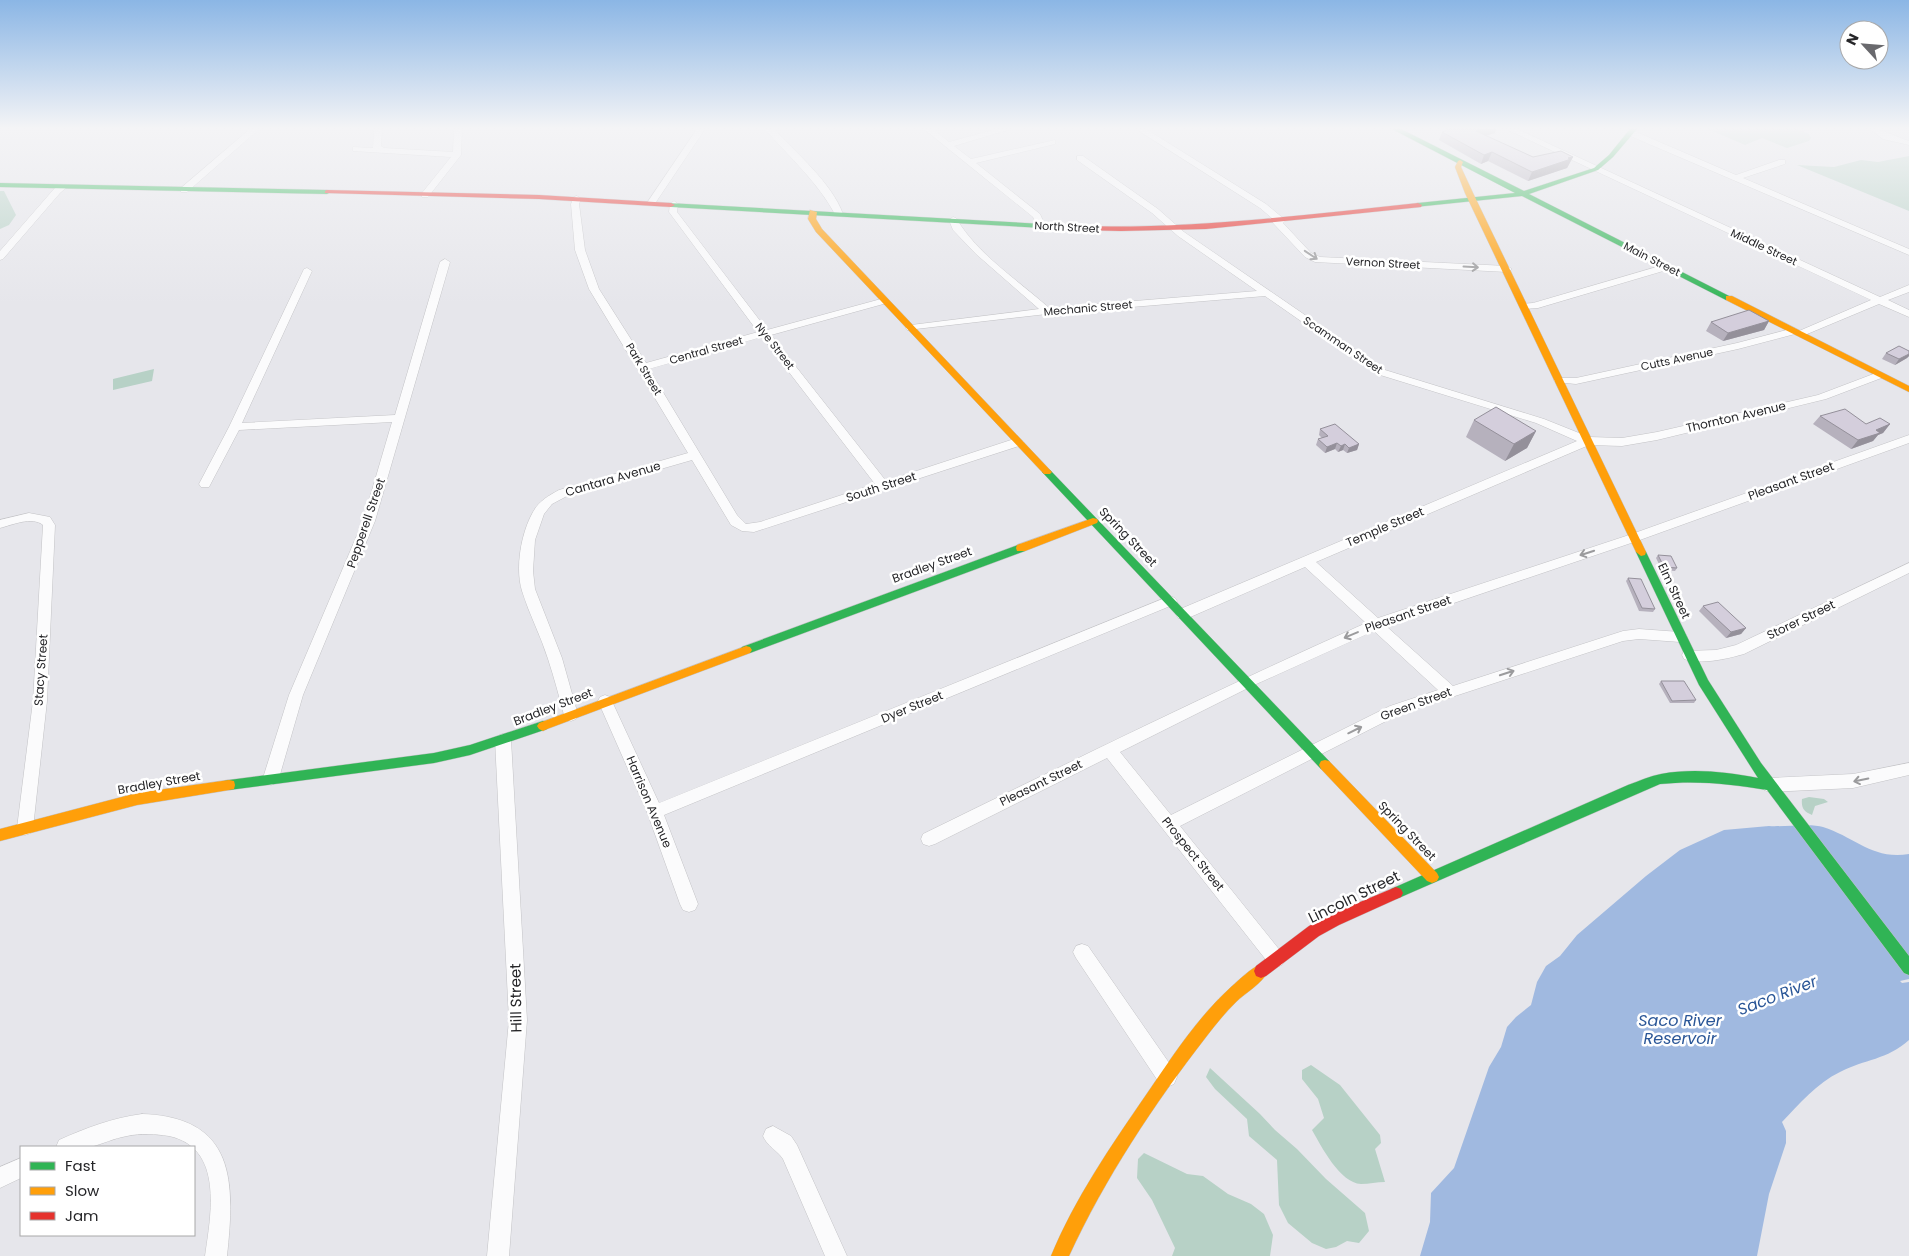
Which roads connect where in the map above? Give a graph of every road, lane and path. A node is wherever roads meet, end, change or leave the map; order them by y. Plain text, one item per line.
1 (61, 188) edge
2 (112, 188) edge
3 (187, 188) edge
4 (431, 188) edge
5 (661, 188) edge
6 (821, 188) edge
7 (1001, 188) edge
8 (1122, 188) edge
9 (1234, 188) edge
10 (1467, 188) edge
11 (1473, 188) edge
12 (1510, 188) edge
13 (1541, 188) edge
14 (1636, 188) edge
15 (1757, 188) edge
16 (184, 190) junction
17 (426, 194) junction
18 (1522, 194) junction
19 (1471, 196) junction
20 (577, 199) junction
21 (651, 203) junction
22 (674, 204) junction
23 (813, 212) junction
24 (839, 214) junction
25 (953, 220) junction
26 (1278, 221) junction
27 (1041, 225) junction
28 (1175, 230) junction
29 (1909, 252) edge
30 (0, 257) edge
31 (445, 262) dead end
32 (1667, 267) junction
33 (1507, 269) junction
34 (307, 271) dead end
35 (1909, 288) edge
36 (1267, 293) junction
37 (884, 301) junction
38 (1882, 301) junction
39 (1524, 306) junction
40 (1046, 311) junction
41 (1909, 314) edge
42 (910, 328) junction
43 (1797, 332) junction
44 (766, 333) junction
45 (643, 367) junction
46 (1880, 375) junction
47 (1559, 380) junction
48 (1909, 389) edge
49 (398, 418) junction
50 (235, 427) junction
51 (1909, 440) edge
52 (1587, 441) junction
53 (1018, 442) junction
54 (695, 456) junction
55 (205, 484) dead end
56 (882, 486) junction
57 (1093, 521) junction
58 (0, 524) edge
59 (742, 528) joint
60 (1633, 538) junction
61 (1306, 561) junction
62 (1909, 568) edge
63 (1170, 601) junction
64 (1182, 614) junction
65 (1377, 624) junction
66 (1680, 637) junction
67 (1689, 655) junction
68 (1247, 682) junction
69 (1450, 692) junction
70 (605, 701) junction
71 (571, 714) junction
72 (503, 740) junction
73 (1109, 749) junction
74 (1311, 751) junction
75 (1909, 769) edge
76 (271, 778) junction
77 (1770, 785) junction
78 (655, 812) junction
79 (1169, 824) junction
80 (25, 828) junction
81 (0, 836) edge
82 (928, 839) dead end
83 (1432, 877) junction
84 (689, 904) dead end
85 (1082, 952) dead end
86 (1276, 959) junction
87 (1909, 968) edge
88 (1167, 1077) junction
89 (773, 1136) dead end
90 (68, 1146) edge
91 (20, 1168) edge
92 (0, 1178) edge
93 (216, 1256) edge
94 (498, 1256) edge
95 (836, 1256) edge
96 (1060, 1256) edge

1 - 30 street
2 - 16 main road, North Street
3 - 16 street
4 - 17 street
5 - 21 street
6 - 24 street
7 - 27 street
8 - 28 street, Scamman Street
9 - 26 street, Vernon Street
10 - 19 main road, Elm Street
11 - 19 main road
12 - 18 main road, Main Street
13 - 18 main road, North Street
14 - 38 street, Middle Street
15 - 29 street
16 - 17 main road, North Street
17 - 20 main road, North Street
18 - 19 main road, North Street
18 - 32 main road, Main Street
19 - 26 main road, North Street
19 - 33 main road, Elm Street
20 - 21 main road, North Street
20 - 45 street, Park Street
21 - 22 main road, North Street
22 - 23 main road, North Street
22 - 44 street, Nye Street
23 - 24 main road, North Street
23 - 37 main road, Spring Street
24 - 25 main road, North Street
25 - 27 main road, North Street
25 - 40 street
26 - 28 main road, North Street
26 -> 33 street, Vernon Street
27 - 28 main road, North Street
28 - 36 street, Scamman Street
31 - 49 street, Pepperell Street
32 - 39 street
32 - 43 main road, Main Street
33 - 39 main road, Elm Street
34 - 50 street
35 - 38 street, Cutts Avenue
36 - 40 street, Mechanic Street
36 - 52 street, Scamman Street
37 - 42 main road, Spring Street
37 - 44 street, Central Street
38 - 41 street, Middle Street
38 - 43 street, Cutts Avenue
39 - 47 main road, Elm Street
40 - 42 street, Mechanic Street
42 - 53 main road, Spring Street
43 - 46 main road, Main Street
43 - 47 street, Cutts Avenue
44 - 45 street, Central Street
44 - 56 street, Nye Street
45 - 54 street, Park Street
46 - 48 main road, Main Street
46 - 52 street, Thornton Avenue
47 - 52 main road, Elm Street
49 - 50 street
49 - 76 street, Pepperell Street
50 - 55 street
51 - 60 street, Pleasant Street
52 - 60 main road, Elm Street
52 - 61 street, Temple Street
53 - 56 street, South Street
53 - 57 main road, Spring Street
54 - 59 street, Park Street
54 - 71 street, Cantara Avenue
56 - 59 street, South Street
57 - 63 main road, Spring Street
57 - 70 main road, Bradley Street
58 - 80 street, Stacy Street
60 -> 65 street, Pleasant Street
60 - 66 main road, Elm Street
61 - 64 street, Temple Street
61 - 65 street
62 - 67 street, Storer Street
63 - 64 main road, Spring Street
63 - 78 street, Dyer Street
64 - 68 main road, Spring Street
65 -> 68 street, Pleasant Street
65 - 69 street
66 - 67 main road, Elm Street
69 -> 66 street, Green Street
67 - 77 main road, Elm Street
68 - 73 street, Pleasant Street
68 - 74 main road, Spring Street
74 -> 69 street, Green Street
70 - 71 main road, Bradley Street
70 - 78 street, Harrison Avenue
71 - 72 main road, Bradley Street
72 - 76 main road, Bradley Street
72 - 94 street, Hill Street
73 - 79 street, Prospect Street
73 - 82 street, Pleasant Street
74 - 79 street, Green Street
74 - 83 main road, Spring Street
75 -> 77 street
76 - 80 main road, Bradley Street
77 - 83 main road, Lincoln Street
77 - 87 main road, Elm Street
78 - 84 street, Harrison Avenue
79 - 86 street, Prospect Street
80 - 81 main road, Bradley Street
83 - 86 main road, Lincoln Street
85 - 88 street
86 - 88 main road, Lincoln Street
88 - 96 main road, Lincoln Street
89 - 95 street
90 - 93 street
91 - 92 street

